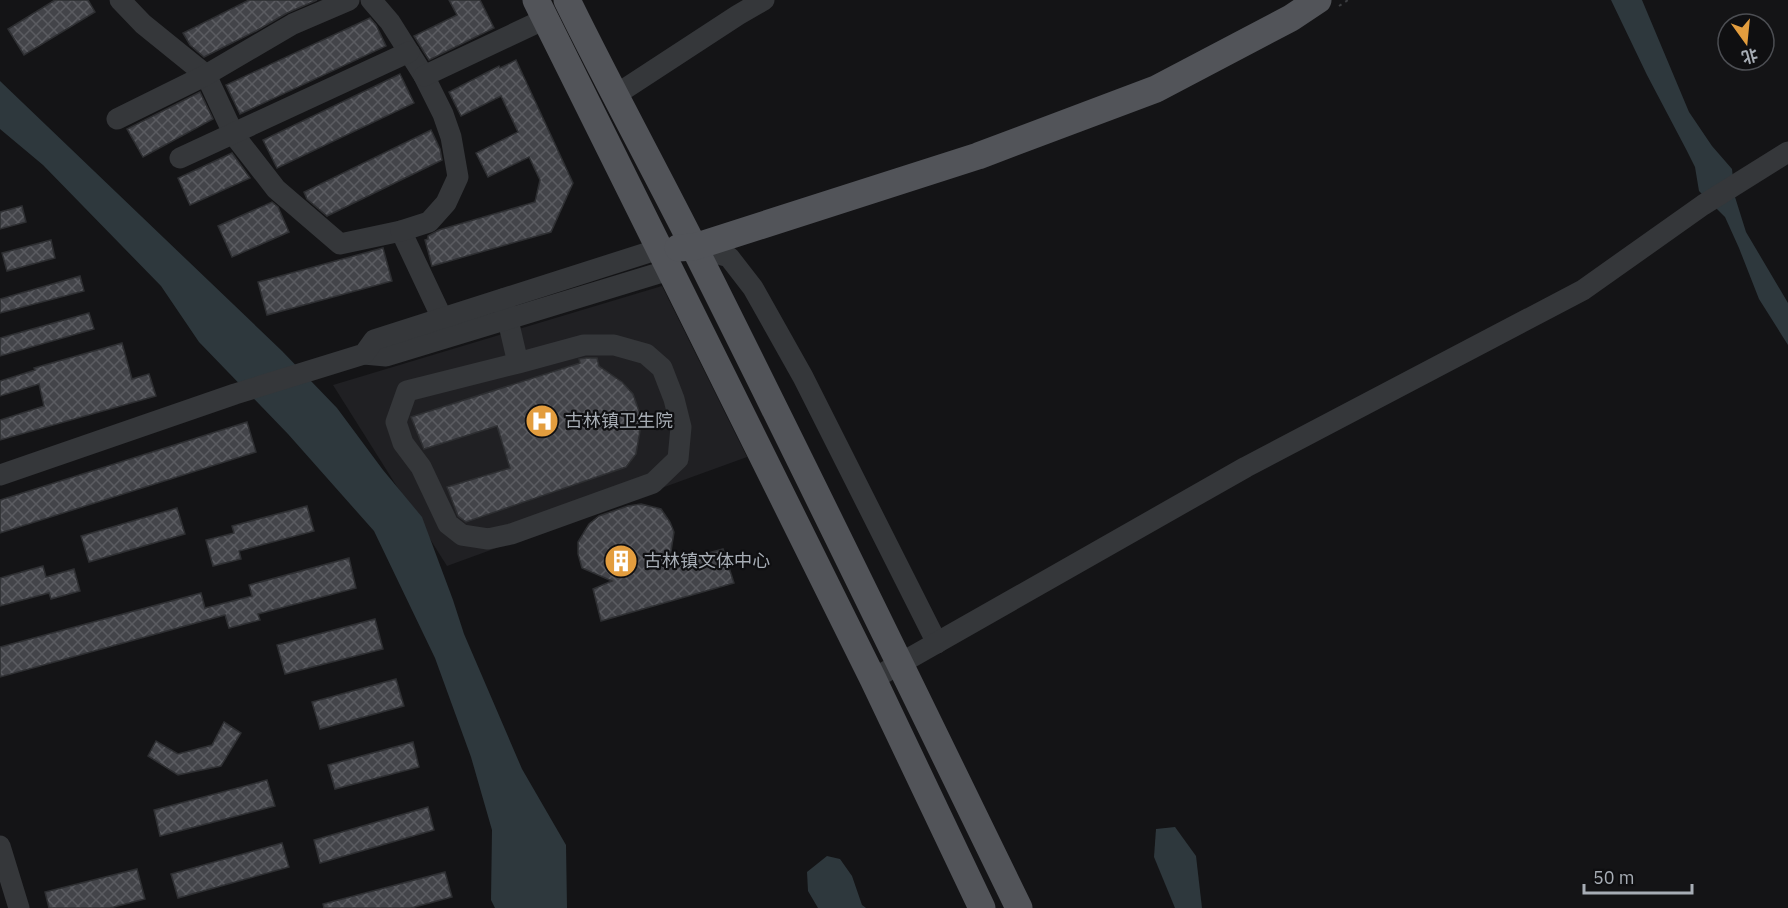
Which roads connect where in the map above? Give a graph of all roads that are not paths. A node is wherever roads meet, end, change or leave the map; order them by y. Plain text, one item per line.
1 (120, 0) edge
2 (349, 0) edge
3 (372, 0) edge
4 (567, 0) edge
5 (764, 0) edge
6 (1318, 0) edge
7 (540, 9) edge
8 (409, 52) junction
9 (206, 75) junction
10 (424, 76) junction
11 (614, 96) junction
12 (117, 119) dead end
13 (234, 135) junction
14 (1788, 152) edge
15 (180, 158) dead end
16 (401, 231) junction
17 (694, 247) junction
18 (664, 260) junction
19 (505, 309) junction
20 (442, 318) junction
21 (364, 354) junction
22 (518, 363) junction
23 (0, 475) edge
24 (938, 643) junction
25 (901, 663) junction
26 (873, 679) junction
27 (0, 846) edge
28 (19, 908) edge
29 (982, 908) edge
30 (1019, 908) edge

1 - 9 street
2 - 9 street
3 - 8 street
4 - 11 main road
5 - 11 street
6 - 17 main road
7 - 10 street
7 - 18 main road
8 - 10 street
8 - 13 street
9 - 12 street
9 - 13 street
10 - 16 street
11 - 17 main road
13 - 15 street
13 - 16 street
14 - 24 street
16 - 20 street
17 - 18 main road
17 - 24 street
17 - 25 main road
18 - 19 street
18 - 26 main road
19 - 20 street
19 - 21 street
19 - 22 street
20 - 21 street
21 - 23 street
22 - 22 street
24 - 25 street
25 - 26 street
25 - 30 main road
26 - 29 main road
27 - 28 street

